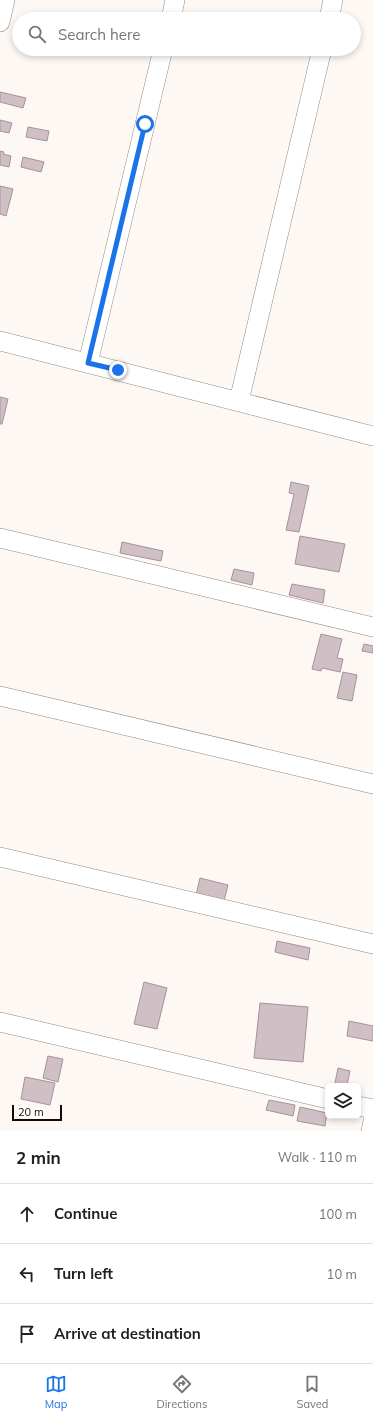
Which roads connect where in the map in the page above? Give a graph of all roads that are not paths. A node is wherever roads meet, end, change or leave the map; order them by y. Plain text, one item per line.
1 (5, 0) edge
2 (175, 0) edge
3 (334, 0) edge
4 (172, 12) edge
5 (331, 12) edge
6 (0, 22) edge
7 (161, 56) edge
8 (320, 56) edge
9 (0, 341) edge
10 (88, 363) junction
11 (239, 401) junction
12 (373, 436) edge
13 (0, 538) edge
14 (373, 627) edge
15 (0, 696) edge
16 (373, 784) edge
17 (0, 857) edge
18 (373, 944) edge
19 (0, 1022) edge
20 (325, 1098) edge
21 (361, 1107) edge
22 (373, 1109) edge
23 (373, 1121) edge
24 (370, 1131) edge

1 - 6 street
2 - 4 street
3 - 5 street
7 - 10 street
8 - 11 street
9 - 10 street
10 - 11 street
11 - 12 street
13 - 14 street
15 - 16 street
17 - 18 street
19 - 20 street
21 - 22 street
23 - 24 street

